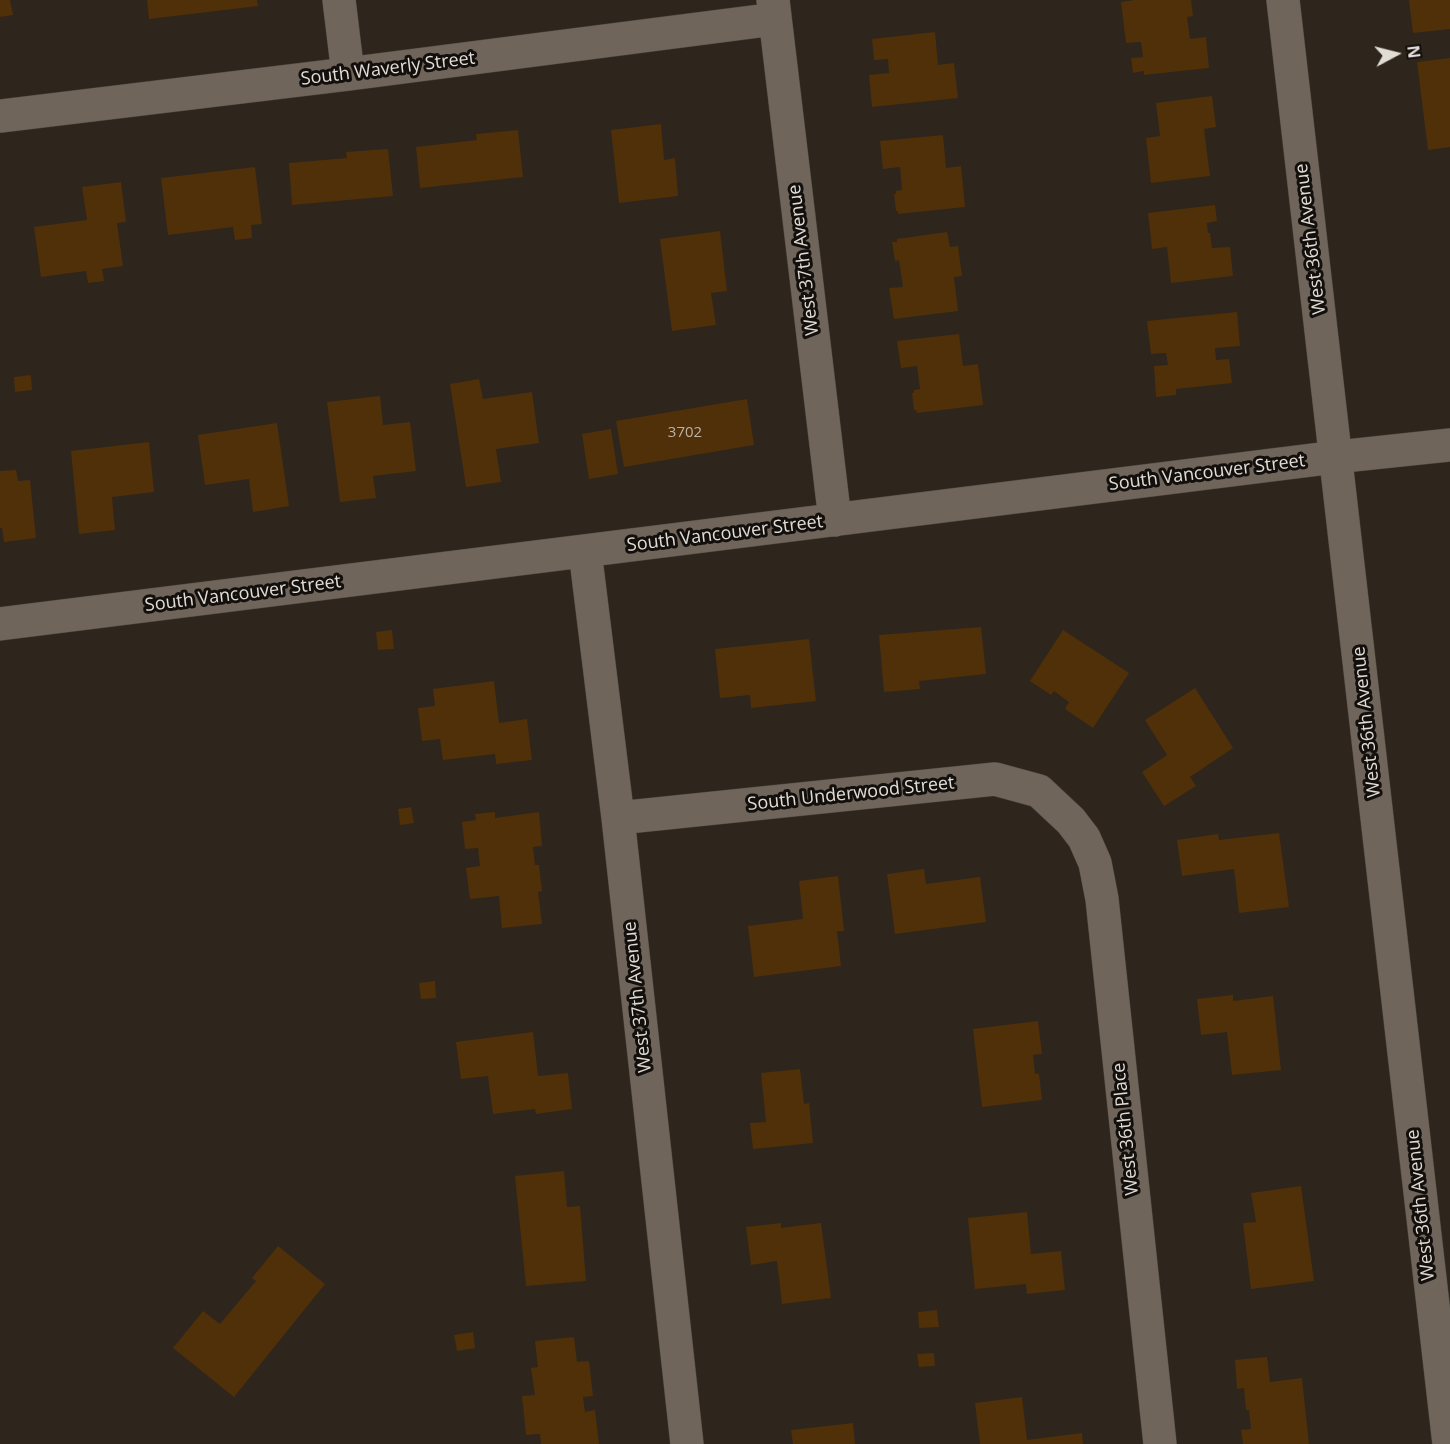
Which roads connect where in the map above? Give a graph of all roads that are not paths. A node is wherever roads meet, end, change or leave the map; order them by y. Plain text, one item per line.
1 (339, 0) edge
2 (1283, 0) edge
3 (774, 9) edge
4 (348, 74) junction
5 (0, 116) edge
6 (1450, 445) edge
7 (1336, 457) junction
8 (835, 520) junction
9 (585, 551) junction
10 (0, 624) edge
11 (618, 818) junction
12 (1071, 821) joint
13 (1447, 1404) edge
14 (687, 1444) edge
15 (1160, 1444) edge
16 (1449, 1444) edge

1 - 4 street
2 - 7 street, West 36th Avenue
3 - 4 street, South Waverly Street
3 - 8 street, West 37th Avenue
4 - 5 street, South Waverly Street
6 - 7 street, South Vancouver Street
7 - 8 street, South Vancouver Street
7 - 13 street, West 36th Avenue
8 - 9 street, South Vancouver Street
9 - 10 street, South Vancouver Street
9 - 11 street, West 37th Avenue
11 - 12 street, South Underwood Street
11 - 14 street, West 37th Avenue
12 - 15 street, West 36th Place
13 - 16 street, West 36th Avenue

